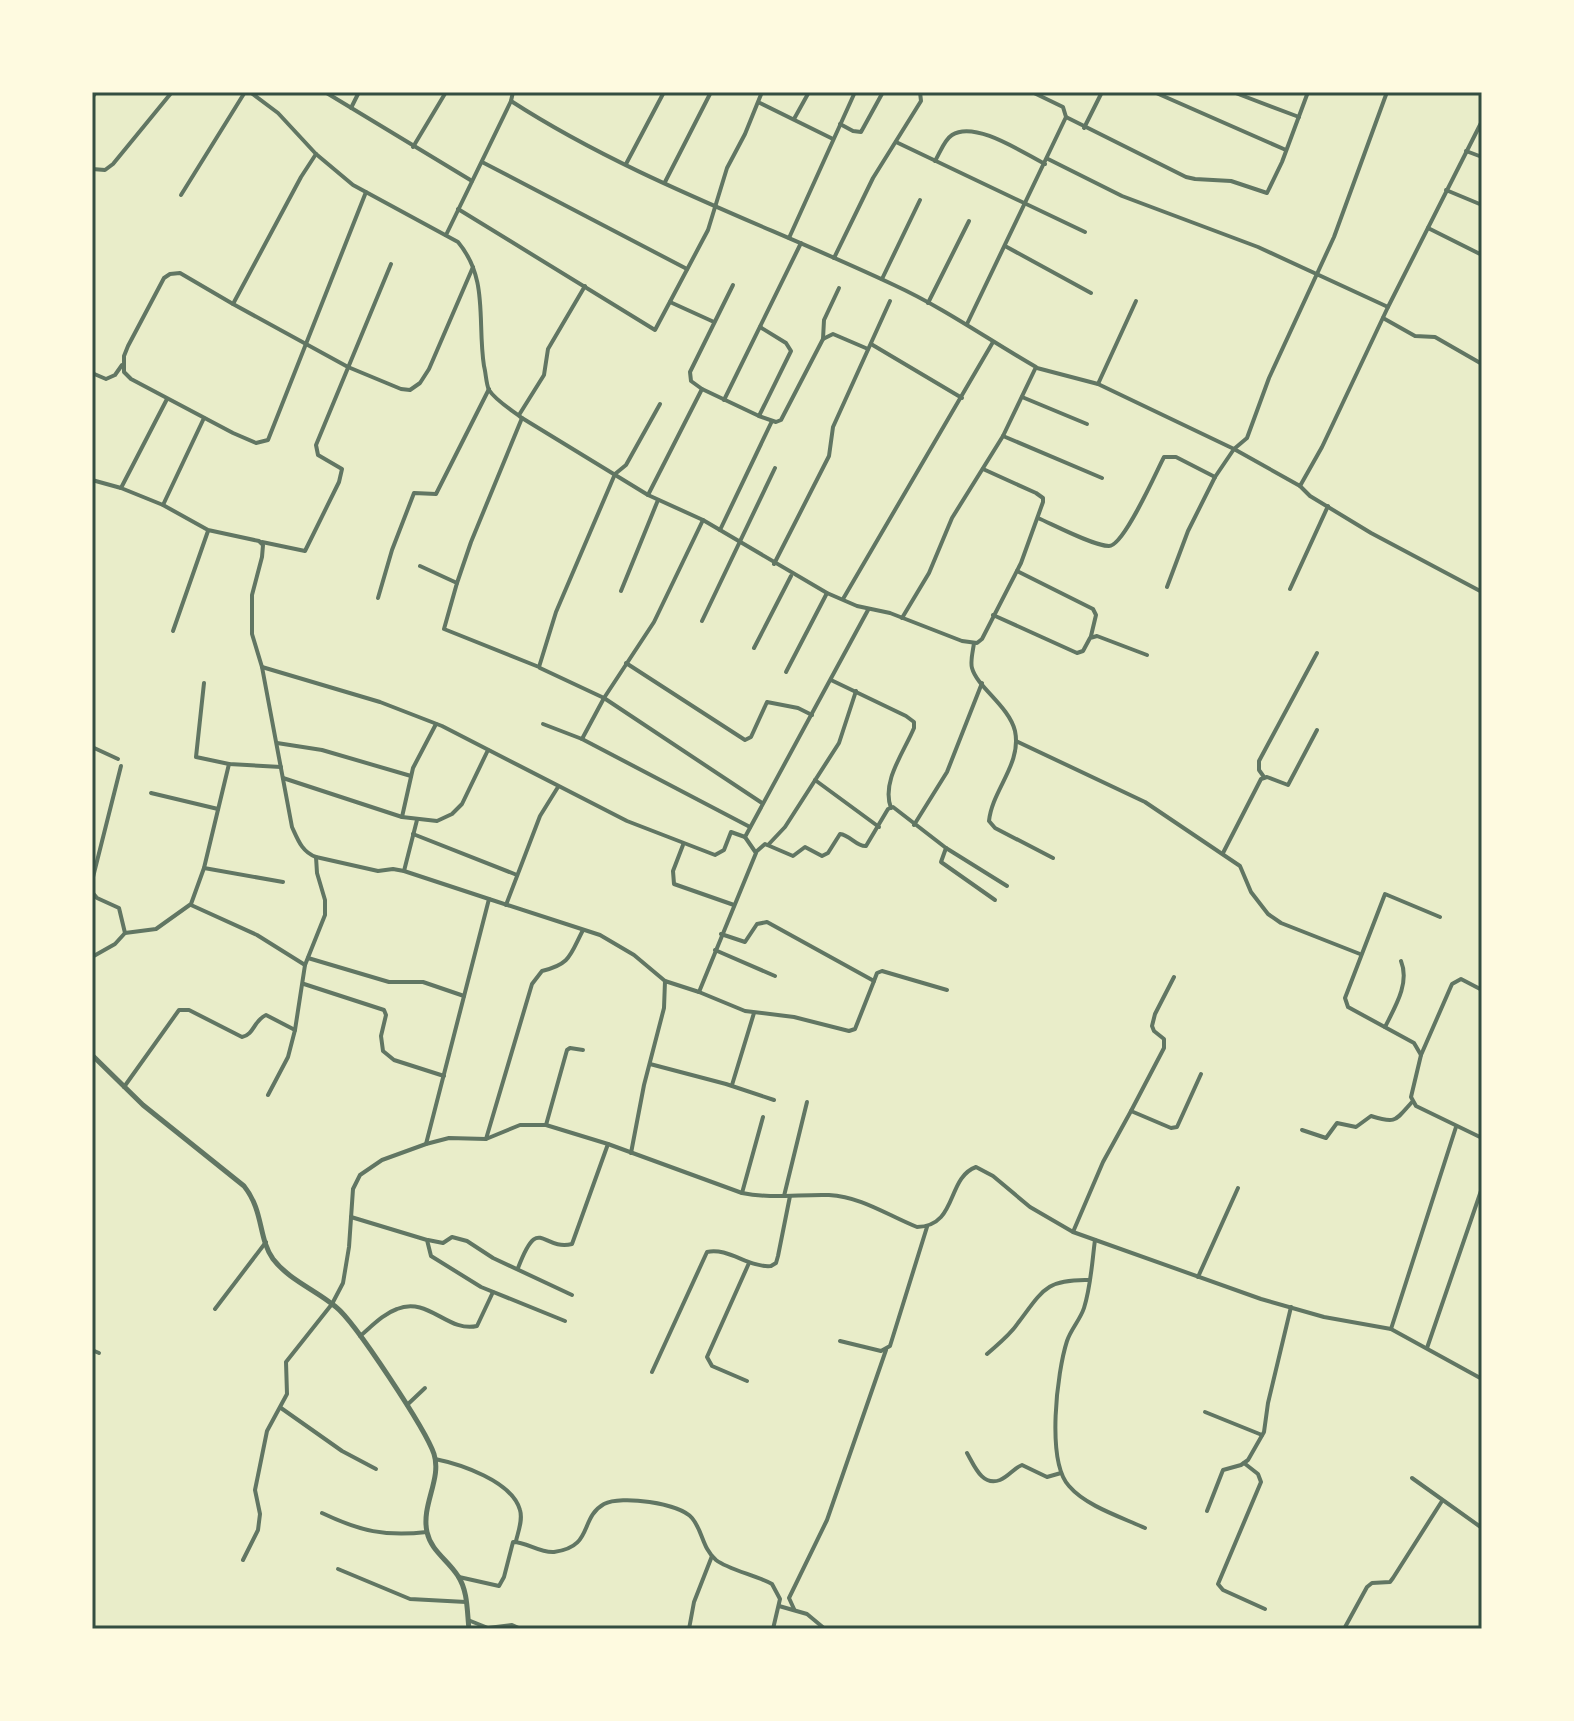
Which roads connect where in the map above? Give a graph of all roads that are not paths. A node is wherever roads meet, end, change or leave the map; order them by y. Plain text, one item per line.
1 (96, 92) edge
2 (172, 92) edge
3 (248, 92) edge
4 (325, 92) edge
5 (359, 92) edge
6 (446, 92) edge
7 (513, 92) edge
8 (664, 92) edge
9 (711, 92) edge
10 (762, 92) edge
11 (809, 92) edge
12 (855, 92) edge
13 (883, 92) edge
14 (920, 92) edge
15 (1032, 92) edge
16 (1102, 92) edge
17 (1154, 92) edge
18 (1233, 92) edge
19 (1308, 92) edge
20 (1387, 92) edge
21 (92, 98) edge
22 (511, 101) junction
23 (759, 102) junction
24 (351, 108) junction
25 (1066, 117) junction
26 (1299, 117) junction
27 (794, 119) junction
28 (1482, 121) edge
29 (840, 124) junction
30 (1084, 128) junction
31 (833, 139) junction
32 (896, 142) junction
33 (413, 147) junction
34 (1286, 150) junction
35 (1466, 151) junction
36 (316, 154) junction
37 (1482, 157) edge
38 (935, 161) junction
39 (482, 162) junction
40 (1046, 162) junction
41 (626, 164) junction
42 (92, 169) edge
43 (472, 181) junction
44 (665, 182) junction
45 (1446, 190) junction
46 (366, 192) junction
47 (181, 195) dead end
48 (920, 200) dead end
49 (715, 204) junction
50 (1025, 204) junction
51 (1482, 205) edge
52 (458, 209) junction
53 (969, 221) dead end
54 (1428, 228) junction
55 (1085, 232) dead end
56 (446, 235) junction
57 (789, 238) junction
58 (801, 243) junction
59 (1005, 246) junction
60 (1482, 255) edge
61 (834, 258) junction
62 (391, 264) dead end
63 (474, 265) junction
64 (687, 269) junction
65 (1316, 274) junction
66 (882, 279) junction
67 (733, 285) dead end
68 (585, 286) junction
69 (839, 288) dead end
70 (1091, 293) dead end
71 (890, 301) dead end
72 (1136, 301) dead end
73 (670, 302) junction
74 (928, 303) junction
75 (233, 304) junction
76 (1388, 307) junction
77 (1383, 318) junction
78 (714, 322) junction
79 (967, 325) junction
80 (760, 327) junction
81 (823, 339) junction
82 (993, 342) junction
83 (305, 343) junction
84 (869, 347) junction
85 (123, 363) junction
86 (1482, 364) edge
87 (348, 367) junction
88 (1036, 367) junction
89 (92, 373) edge
90 (1098, 384) junction
91 (489, 389) junction
92 (702, 389) junction
93 (1022, 397) junction
94 (962, 398) junction
95 (167, 399) junction
96 (724, 400) junction
97 (660, 404) dead end
98 (759, 416) junction
99 (520, 417) junction
100 (204, 418) junction
101 (772, 421) junction
102 (1087, 424) dead end
103 (1003, 436) junction
104 (1234, 449) junction
105 (775, 468) dead end
106 (983, 469) junction
107 (615, 474) junction
108 (1215, 477) junction
109 (1102, 478) dead end
110 (92, 480) edge
111 (1300, 486) junction
112 (121, 488) junction
113 (648, 495) junction
114 (658, 500) junction
115 (163, 505) junction
116 (1328, 506) junction
117 (1038, 518) junction
118 (703, 520) junction
119 (208, 530) junction
120 (720, 530) junction
121 (259, 541) junction
122 (739, 542) junction
123 (774, 564) junction
124 (420, 566) dead end
125 (1017, 571) junction
126 (792, 575) junction
127 (457, 583) junction
128 (1167, 587) dead end
129 (1290, 589) dead end
130 (621, 591) dead end
131 (1482, 592) edge
132 (827, 593) junction
133 (378, 598) dead end
134 (843, 600) junction
135 (869, 609) junction
136 (993, 615) junction
137 (902, 618) junction
138 (702, 621) dead end
139 (173, 631) dead end
140 (1090, 638) junction
141 (974, 643) junction
142 (754, 648) dead end
143 (1317, 653) dead end
144 (1147, 655) dead end
145 (626, 663) junction
146 (262, 667) junction
147 (539, 667) junction
148 (786, 672) dead end
149 (831, 680) junction
150 (982, 682) junction
151 (204, 683) dead end
152 (856, 691) junction
153 (604, 698) junction
154 (812, 715) junction
155 (436, 724) junction
156 (543, 724) dead end
157 (1317, 730) dead end
158 (582, 739) junction
159 (1016, 741) junction
160 (277, 743) junction
161 (92, 747) edge
162 (488, 750) junction
163 (118, 759) dead end
164 (229, 764) junction
165 (121, 766) dead end
166 (281, 767) junction
167 (411, 776) junction
168 (1264, 777) junction
169 (283, 778) junction
170 (815, 780) junction
171 (558, 787) junction
172 (151, 793) dead end
173 (762, 803) junction
174 (891, 808) junction
175 (218, 809) junction
176 (402, 817) junction
177 (417, 820) junction
178 (914, 825) junction
179 (751, 827) junction
180 (879, 827) junction
181 (413, 834) junction
182 (745, 837) junction
183 (683, 844) junction
184 (768, 845) junction
185 (946, 848) junction
186 (756, 853) junction
187 (1223, 853) junction
188 (316, 857) junction
189 (1053, 858) dead end
190 (204, 868) junction
191 (404, 871) junction
192 (517, 875) junction
193 (92, 881) edge
194 (283, 882) dead end
195 (1007, 886) dead end
196 (92, 892) edge
197 (489, 899) junction
198 (995, 900) dead end
199 (191, 904) junction
200 (506, 905) junction
201 (734, 905) junction
202 (1440, 917) dead end
203 (583, 930) junction
204 (125, 933) junction
205 (721, 934) junction
206 (715, 950) junction
207 (1360, 954) junction
208 (92, 957) edge
209 (308, 958) junction
210 (1401, 961) dead end
211 (305, 965) junction
212 (775, 976) dead end
213 (1174, 977) dead end
214 (665, 981) junction
215 (874, 981) junction
216 (303, 984) junction
217 (947, 990) dead end
218 (1482, 990) edge
219 (699, 992) junction
220 (464, 996) junction
221 (754, 1013) junction
222 (1385, 1027) junction
223 (295, 1030) junction
224 (583, 1050) dead end
225 (92, 1055) edge
226 (1421, 1055) junction
227 (649, 1064) junction
228 (1201, 1074) dead end
229 (444, 1076) junction
230 (732, 1085) junction
231 (124, 1087) junction
232 (268, 1095) dead end
233 (774, 1100) dead end
234 (807, 1102) dead end
235 (1412, 1102) junction
236 (1131, 1111) junction
237 (763, 1117) dead end
238 (546, 1125) junction
239 (1456, 1127) junction
240 (1302, 1130) dead end
241 (1481, 1136) edge
242 (486, 1139) junction
243 (426, 1144) junction
244 (608, 1144) junction
245 (631, 1153) junction
246 (1238, 1188) dead end
247 (1482, 1188) edge
248 (742, 1193) junction
249 (787, 1196) junction
250 (351, 1217) junction
251 (927, 1227) junction
252 (1073, 1232) junction
253 (427, 1240) junction
254 (1095, 1240) junction
255 (266, 1242) junction
256 (749, 1263) junction
257 (518, 1268) junction
258 (1198, 1277) junction
259 (1089, 1280) junction
260 (493, 1292) junction
261 (572, 1295) dead end
262 (332, 1304) junction
263 (1291, 1307) junction
264 (215, 1309) dead end
265 (565, 1321) dead end
266 (1391, 1329) junction
267 (360, 1336) junction
268 (840, 1341) dead end
269 (1427, 1348) junction
270 (92, 1350) edge
271 (886, 1350) junction
272 (99, 1353) dead end
273 (987, 1354) dead end
274 (652, 1372) dead end
275 (1482, 1379) edge
276 (747, 1381) dead end
277 (425, 1388) dead end
278 (406, 1406) junction
279 (281, 1408) junction
280 (1205, 1412) dead end
281 (1262, 1435) junction
282 (967, 1453) dead end
283 (435, 1459) junction
284 (1244, 1463) junction
285 (376, 1469) dead end
286 (1061, 1473) junction
287 (1412, 1478) dead end
288 (1442, 1501) junction
289 (1207, 1511) dead end
290 (322, 1513) dead end
291 (1145, 1528) dead end
292 (1482, 1528) edge
293 (427, 1532) junction
294 (516, 1541) junction
295 (712, 1556) junction
296 (243, 1560) dead end
297 (338, 1569) dead end
298 (459, 1577) junction
299 (466, 1602) junction
300 (779, 1606) junction
301 (794, 1609) junction
302 (1265, 1609) dead end
303 (468, 1620) junction
304 (469, 1629) edge
305 (521, 1629) edge
306 (689, 1629) edge
307 (773, 1629) edge
308 (825, 1629) edge
309 (1344, 1629) edge

1 - 21 street
2 - 42 street
3 - 36 street
3 - 47 street
4 - 24 street
5 - 24 street
6 - 33 street
7 - 22 street
8 - 41 street
9 - 44 street
10 - 23 street
11 - 27 street
12 - 29 street
13 - 29 street
14 - 32 street
15 - 25 street
16 - 30 street
17 - 34 street
18 - 26 street
19 - 26 street
20 - 65 street
22 - 39 street
22 - 41 street
23 - 27 street
23 - 49 street
24 - 33 street
25 - 30 street
25 - 40 street
26 - 34 street
27 - 31 street
28 - 35 street
29 - 31 street
30 - 34 street
31 - 57 street
32 - 38 street
32 - 61 street
33 - 43 street
35 - 37 street
35 - 45 street
36 - 46 street
36 - 75 street
38 - 40 street
38 - 50 street
39 - 43 street
39 - 64 street
40 - 50 street
40 - 65 street
41 - 44 street
43 - 52 street
44 - 49 street
45 - 51 street
45 - 54 street
46 - 56 street
46 - 83 street
48 - 66 street
49 - 57 street
49 - 64 street
50 - 55 street
50 - 59 street
52 - 56 street
52 - 68 street
53 - 74 street
54 - 60 street
54 - 76 street
56 - 63 street
57 - 58 street
58 - 61 street
58 - 80 street
59 - 70 street
59 - 79 street
61 - 66 street
62 - 87 street
63 - 87 street
63 - 91 street
64 - 73 street
65 - 76 street
65 - 104 street
66 - 74 street
67 - 78 street
68 - 73 street
68 - 99 street
69 - 81 street
71 - 84 street
72 - 90 street
73 - 78 street
74 - 79 street
75 - 83 street
75 - 85 street
76 - 77 street
77 - 86 street
77 - 111 street
78 - 92 street
79 - 82 street
80 - 96 street
80 - 98 street
81 - 84 street
81 - 101 street
82 - 88 street
82 - 94 street
83 - 87 street
83 - 100 street
84 - 94 street
84 - 123 street
85 - 89 street
85 - 95 street
87 - 121 street
88 - 90 street
88 - 93 street
90 - 104 street
91 - 99 street
91 - 133 street
92 - 96 street
92 - 113 street
93 - 102 street
93 - 103 street
94 - 134 street
95 - 100 street
95 - 112 street
96 - 98 street
97 - 107 street
98 - 101 street
99 - 107 street
99 - 127 street
100 - 115 street
101 - 120 street
103 - 106 street
103 - 109 street
104 - 108 street
104 - 111 street
105 - 122 street
106 - 117 street
106 - 137 street
107 - 113 street
107 - 147 street
108 - 117 street
108 - 128 street
110 - 112 street
111 - 116 street
112 - 115 street
113 - 114 street
114 - 118 street
114 - 130 street
115 - 119 street
116 - 129 street
116 - 131 street
117 - 125 street
118 - 120 street
118 - 145 street
119 - 121 street
119 - 139 street
120 - 122 street
121 - 146 street
122 - 123 street
122 - 138 street
123 - 126 street
124 - 127 street
125 - 136 street
125 - 140 street
126 - 132 street
126 - 142 street
127 - 147 street
132 - 134 street
132 - 148 street
134 - 135 street
135 - 137 street
135 - 149 street
136 - 140 street
136 - 141 street
137 - 141 street
140 - 144 street
141 - 150 street
143 - 168 street
145 - 153 street
145 - 154 street
146 - 155 street
146 - 160 street
147 - 153 street
149 - 152 street
149 - 154 street
150 - 159 street
150 - 178 street
151 - 164 street
152 - 170 street
152 - 174 street
153 - 158 street
153 - 173 street
154 - 173 street
155 - 162 street
155 - 167 street
156 - 158 street
157 - 168 street
158 - 179 street
159 - 187 street
159 - 189 street
160 - 166 street
160 - 167 street
161 - 163 street
162 - 171 street
162 - 177 street
164 - 166 street
164 - 175 street
165 - 193 street
166 - 169 street
167 - 176 street
168 - 187 street
169 - 176 street
169 - 188 street
170 - 180 street
170 - 184 street
171 - 183 street
171 - 192 street
172 - 175 street
173 - 179 street
174 - 178 street
174 - 180 street
175 - 190 street
176 - 177 street
177 - 181 street
178 - 185 street
179 - 182 street
180 - 184 street
181 - 191 street
181 - 192 street
182 - 183 street
182 - 186 street
183 - 201 street
184 - 186 street
185 - 195 street
185 - 198 street
186 - 201 street
187 - 207 street
188 - 191 street
188 - 209 street
190 - 194 street
190 - 199 street
191 - 197 street
192 - 200 street
196 - 204 street
197 - 200 street
197 - 220 street
199 - 204 street
199 - 211 street
200 - 203 street
201 - 205 street
202 - 207 street
203 - 214 street
203 - 242 street
204 - 208 street
205 - 206 street
205 - 215 street
206 - 212 street
206 - 219 street
207 - 222 street
209 - 211 street
209 - 220 street
210 - 222 street
211 - 216 street
213 - 236 street
214 - 219 street
214 - 227 street
215 - 217 street
215 - 221 street
216 - 223 street
216 - 229 street
218 - 226 street
219 - 221 street
220 - 229 street
221 - 230 street
222 - 226 street
223 - 231 street
223 - 232 street
224 - 238 street
225 - 231 street
226 - 235 street
227 - 230 street
227 - 245 street
228 - 236 street
229 - 243 street
230 - 233 street
231 - 255 street
234 - 249 street
235 - 239 street
235 - 240 street
236 - 252 street
237 - 248 street
238 - 242 street
238 - 244 street
239 - 241 street
239 - 266 street
242 - 243 street
243 - 250 street
244 - 245 street
244 - 257 street
245 - 248 street
246 - 258 street
247 - 269 street
248 - 249 street
249 - 251 street
249 - 256 street
250 - 253 street
250 - 262 street
251 - 252 street
251 - 271 street
252 - 254 street
253 - 257 street
253 - 260 street
254 - 258 street
254 - 259 street
255 - 262 street
255 - 264 street
256 - 274 street
256 - 276 street
257 - 261 street
258 - 263 street
259 - 273 street
259 - 286 street
260 - 265 street
260 - 267 street
262 - 267 street
262 - 279 street
263 - 266 street
263 - 281 street
266 - 269 street
267 - 278 street
268 - 271 street
269 - 275 street
270 - 272 street
271 - 301 street
277 - 278 street
278 - 283 street
279 - 285 street
279 - 296 street
280 - 281 street
281 - 284 street
282 - 286 street
283 - 293 street
283 - 294 street
284 - 289 street
284 - 302 street
286 - 291 street
287 - 288 street
288 - 292 street
288 - 309 street
290 - 293 street
293 - 298 street
294 - 295 street
294 - 298 street
295 - 300 street
295 - 306 street
297 - 299 street
298 - 299 street
299 - 303 street
300 - 301 street
300 - 307 street
301 - 308 street
303 - 304 street
303 - 305 street

